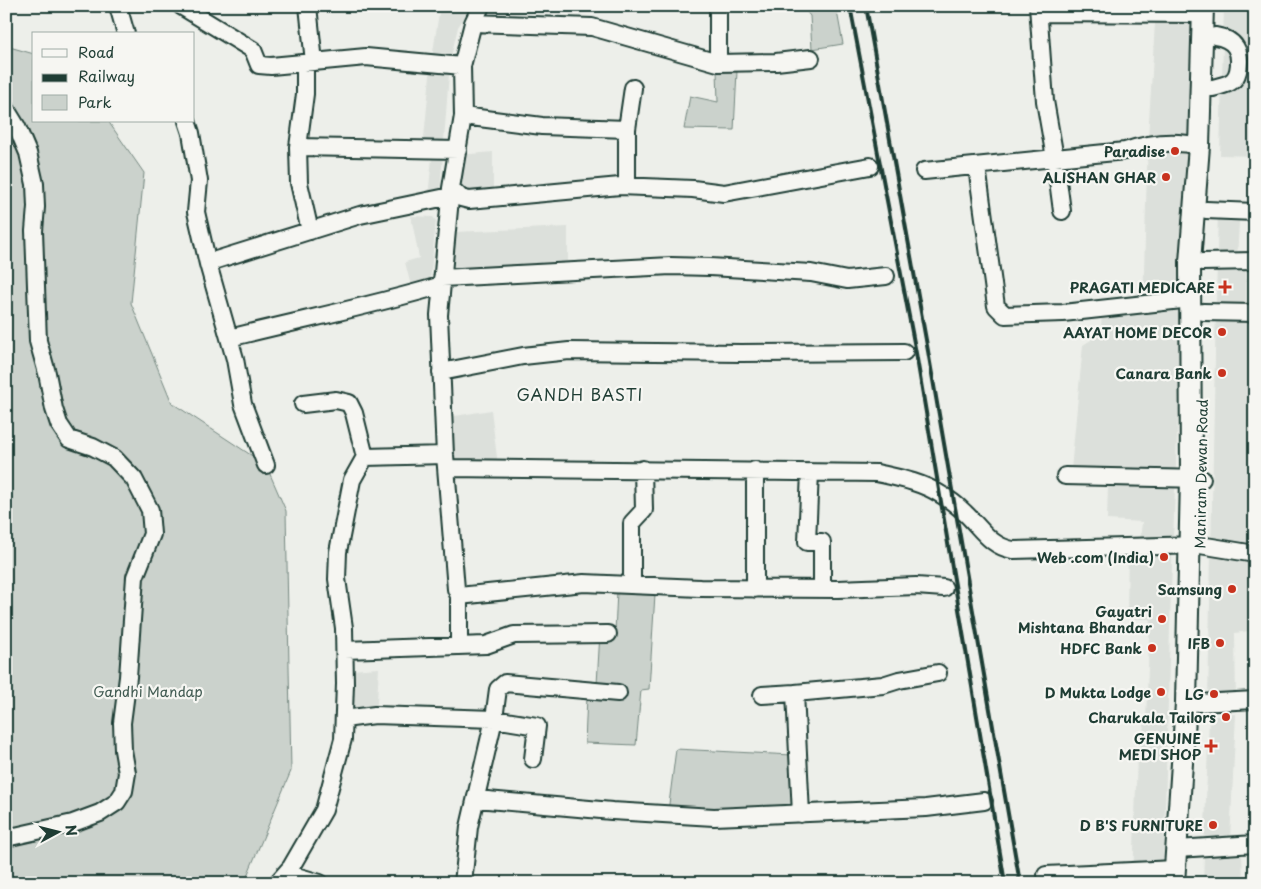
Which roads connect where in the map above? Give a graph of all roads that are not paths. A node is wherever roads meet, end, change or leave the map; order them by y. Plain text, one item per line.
1 (118, 6) edge
2 (181, 6) edge
3 (308, 6) edge
4 (481, 6) edge
5 (718, 6) edge
6 (1207, 9) edge
7 (1038, 10) edge
8 (474, 23) junction
9 (125, 32) edge
10 (1209, 38) junction
11 (811, 58) dead end
12 (310, 63) junction
13 (718, 63) junction
14 (462, 66) junction
15 (633, 88) dead end
16 (6, 109) edge
17 (464, 116) junction
18 (186, 122) edge
19 (627, 129) junction
20 (1199, 146) junction
21 (298, 147) junction
22 (458, 150) junction
23 (1056, 158) junction
24 (870, 166) dead end
25 (976, 167) junction
26 (924, 171) dead end
27 (627, 186) junction
28 (451, 192) junction
29 (1206, 210) junction
30 (1062, 211) dead end
31 (1255, 212) edge
32 (310, 231) junction
33 (1255, 261) edge
34 (1202, 262) junction
35 (208, 264) junction
36 (886, 276) dead end
37 (442, 281) junction
38 (1197, 305) junction
39 (1255, 313) edge
40 (229, 338) junction
41 (904, 352) dead end
42 (441, 372) junction
43 (303, 404) dead end
44 (365, 457) junction
45 (446, 461) junction
46 (266, 465) dead end
47 (643, 469) junction
48 (755, 470) junction
49 (810, 472) junction
50 (1065, 476) dead end
51 (1196, 478) junction
52 (1194, 545) junction
53 (1255, 554) edge
54 (632, 585) junction
55 (944, 588) dead end
56 (755, 589) junction
57 (822, 589) junction
58 (459, 596) junction
59 (608, 634) dead end
60 (459, 646) junction
61 (344, 650) junction
62 (938, 673) dead end
63 (618, 693) dead end
64 (795, 693) junction
65 (762, 694) dead end
66 (1255, 700) edge
67 (1198, 703) junction
68 (344, 719) junction
69 (494, 719) junction
70 (533, 759) dead end
71 (476, 799) junction
72 (984, 801) dead end
73 (801, 814) junction
74 (6, 838) edge
75 (1255, 844) edge
76 (1183, 848) junction
77 (1046, 875) dead end
78 (282, 878) edge
79 (1179, 878) edge
80 (320, 883) edge
81 (463, 883) edge

1 - 9 street
2 - 12 street
3 - 12 street
4 - 8 street
5 - 13 street
6 - 7 street
6 - 10 main road
7 - 23 street
8 - 13 street
8 - 14 street
10 - 20 main road, Maniram Dewan Road
10 - 29 main road, Maniram Dewan Road
11 - 13 street
12 - 14 street
12 - 21 street
14 - 17 street
15 - 19 street
16 - 74 street
17 - 19 street
17 - 22 street
18 - 35 street
19 - 27 street
20 - 23 street
20 - 38 main road, Maniram Dewan Road
21 - 22 street
21 - 32 street
22 - 28 street
23 - 25 street
23 - 30 street
24 - 27 street
25 - 26 street
25 - 38 street
27 - 28 street
28 - 32 street
28 - 37 street
29 - 31 street
29 - 34 main road, Maniram Dewan Road
32 - 35 street
33 - 34 street
34 - 38 main road, Maniram Dewan Road
35 - 40 street
36 - 37 street
37 - 40 street
37 - 42 street
38 - 39 street
38 - 51 main road, Maniram Dewan Road
40 - 46 street
41 - 42 street
42 - 45 street
43 - 44 street
44 - 45 street
44 - 61 street
45 - 47 street
45 - 58 street
47 - 48 street
47 - 54 street
48 - 49 street
48 - 56 street
49 - 52 street
49 - 57 street
50 - 51 street
51 - 52 main road, Maniram Dewan Road
52 - 53 street
52 - 67 main road, Maniram Dewan Road
52 - 76 main road, Maniram Dewan Road
54 - 56 street
54 - 58 street
55 - 57 street
56 - 57 street
58 - 60 street
59 - 60 street
60 - 61 street
61 - 68 street
62 - 64 street
63 - 69 street
64 - 65 street
64 - 73 street
66 - 67 street
67 - 76 main road, Maniram Dewan Road
68 - 69 street
68 - 78 street
69 - 70 street
69 - 71 street
71 - 73 street
71 - 81 street
72 - 73 street
75 - 76 street
76 - 79 main road, Maniram Dewan Road
77 - 79 street
78 - 80 street

